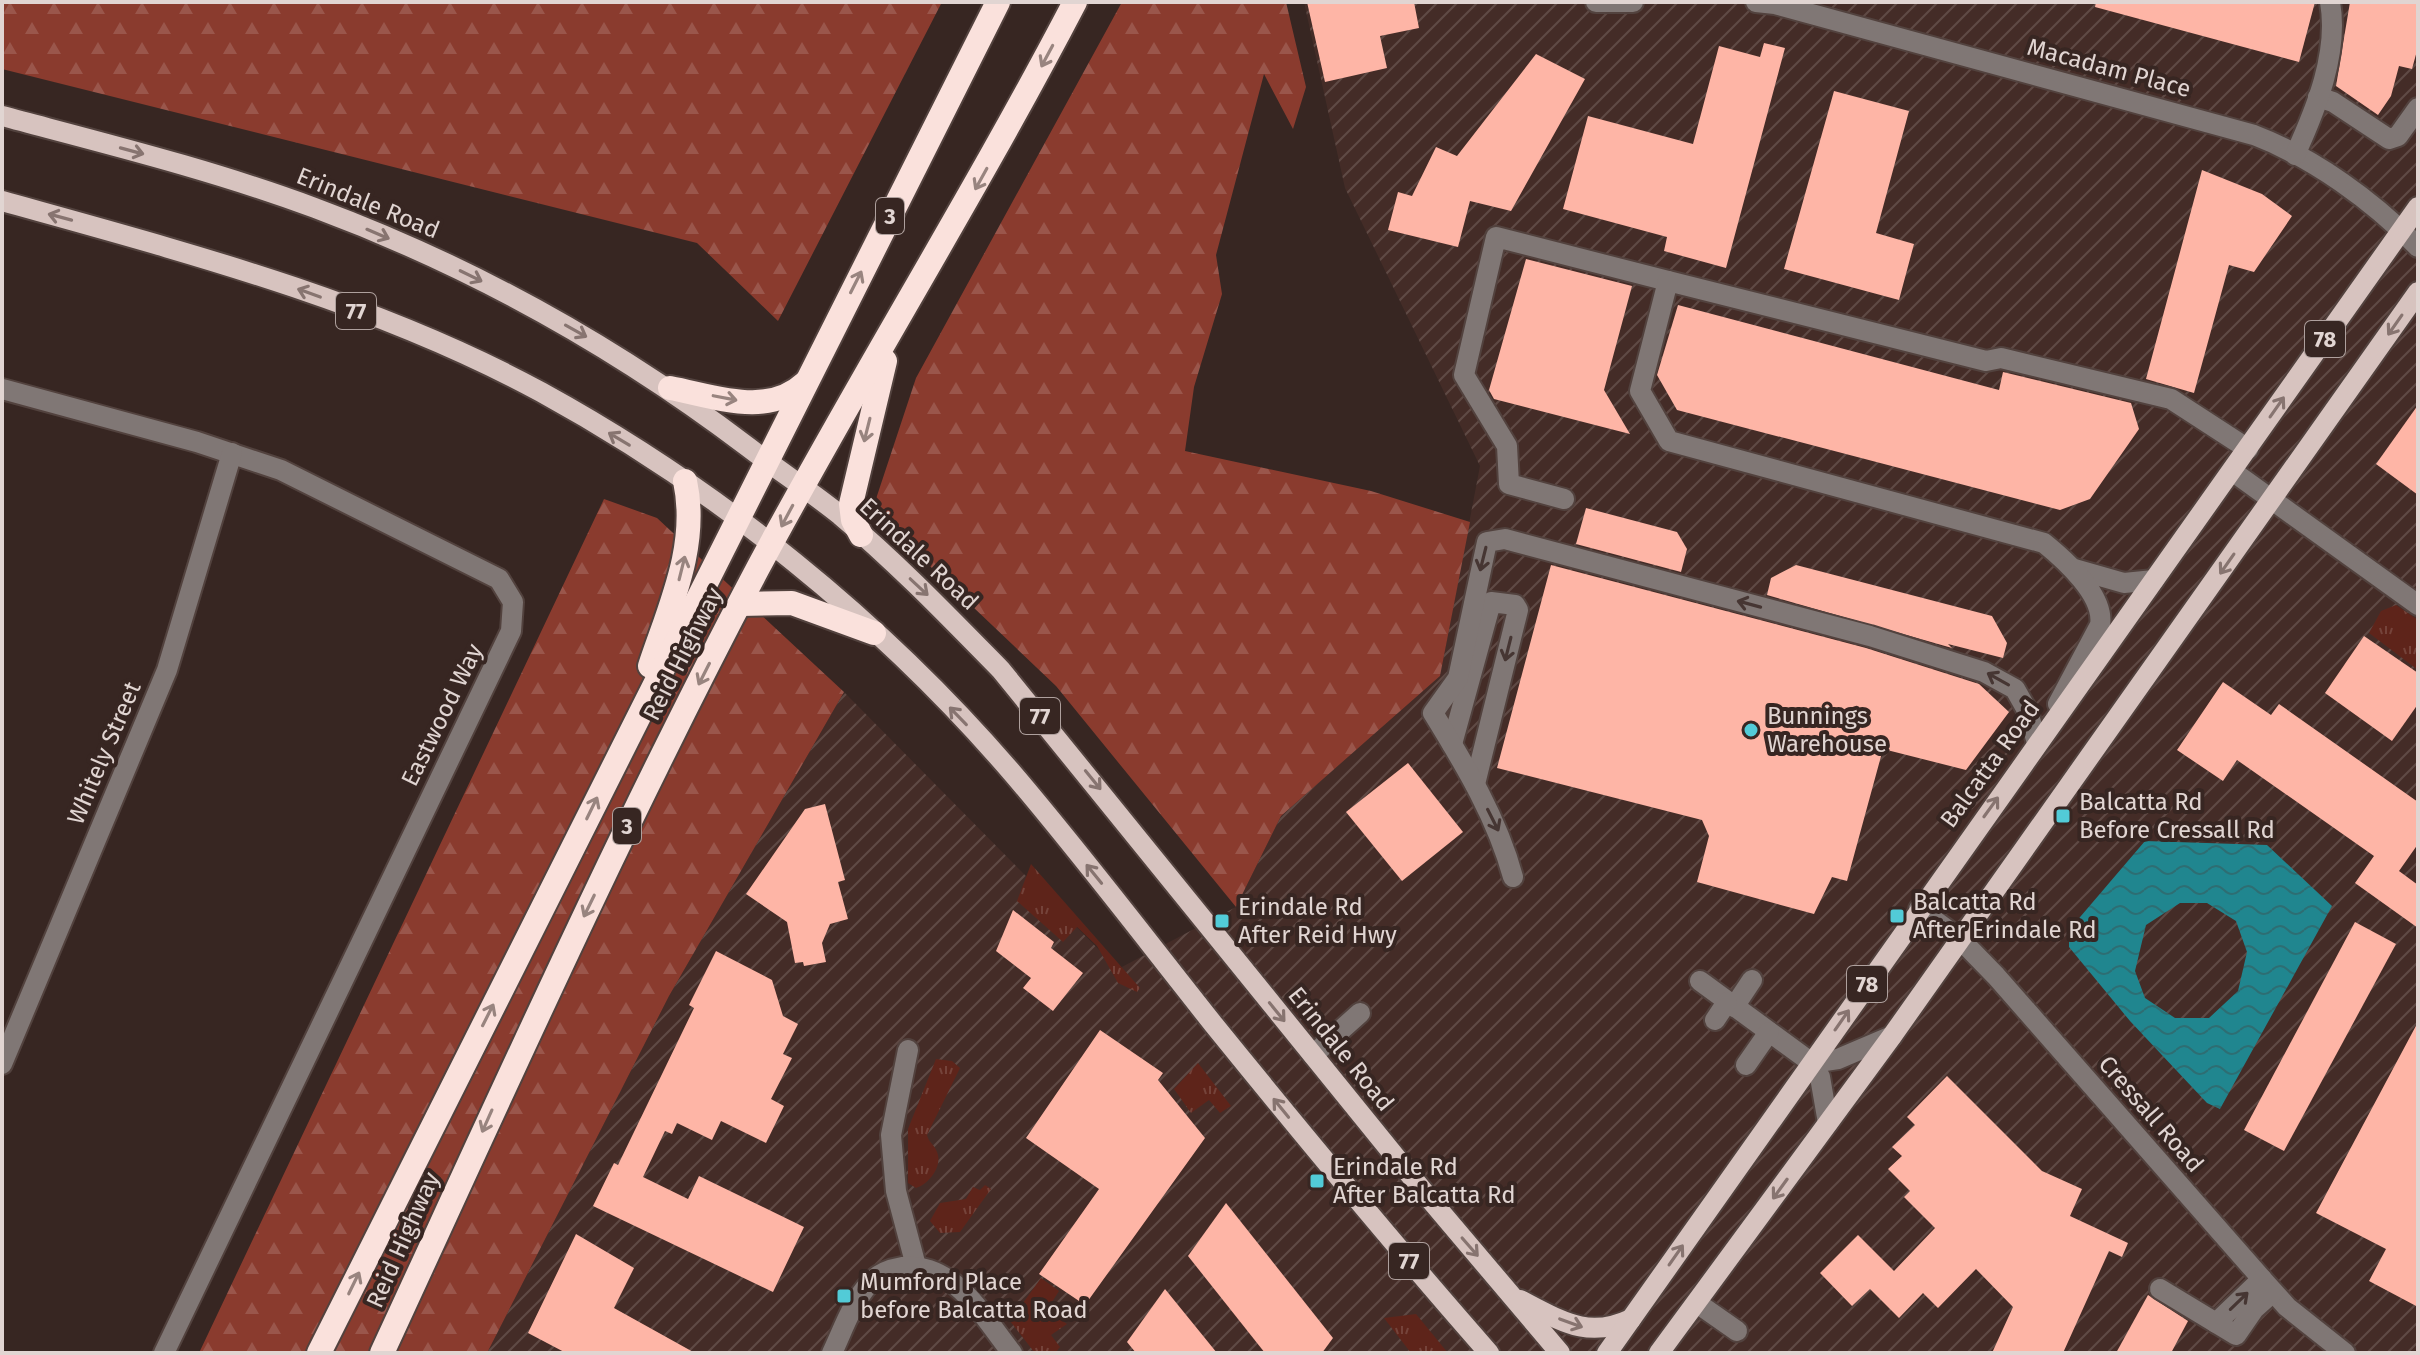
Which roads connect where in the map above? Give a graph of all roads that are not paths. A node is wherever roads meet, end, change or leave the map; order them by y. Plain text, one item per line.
1 (998, 2) edge
2 (1075, 2) edge
3 (1596, 2) edge
4 (1633, 2) edge
5 (1756, 2) edge
6 (2330, 2) edge
7 (2318, 97) junction
8 (2418, 108) edge
9 (2, 116) edge
10 (2295, 155) junction
11 (2, 201) edge
12 (2418, 207) edge
13 (2402, 231) junction
14 (2418, 247) edge
15 (1668, 281) junction
16 (2418, 292) edge
17 (893, 328) junction
18 (805, 382) junction
19 (670, 388) junction
20 (2, 389) edge
21 (2248, 449) junction
22 (232, 453) junction
23 (768, 461) junction
24 (2232, 471) junction
25 (685, 481) junction
26 (802, 487) junction
27 (1564, 499) dead end
28 (2272, 500) junction
29 (738, 520) junction
30 (861, 535) junction
31 (771, 546) junction
32 (2075, 569) junction
33 (2154, 580) junction
34 (740, 604) junction
35 (2418, 605) edge
36 (874, 633) junction
37 (2037, 743) junction
38 (1452, 744) junction
39 (621, 747) junction
40 (1475, 784) junction
41 (1513, 877) dead end
42 (1919, 909) junction
43 (1960, 939) junction
44 (1752, 980) dead end
45 (1700, 981) dead end
46 (1730, 1005) junction
47 (1360, 1013) dead end
48 (1715, 1020) dead end
49 (1769, 1032) junction
50 (1892, 1036) junction
51 (908, 1050) dead end
52 (1313, 1055) junction
53 (1812, 1063) junction
54 (2, 1064) edge
55 (1746, 1065) dead end
56 (1828, 1123) junction
57 (916, 1266) junction
58 (2268, 1285) junction
59 (2160, 1289) dead end
60 (1513, 1296) junction
61 (1697, 1303) junction
62 (1631, 1319) junction
63 (2216, 1323) junction
64 (1737, 1331) dead end
65 (1672, 1344) edge
66 (164, 1353) edge
67 (319, 1353) edge
68 (382, 1353) edge
69 (832, 1353) edge
70 (1012, 1353) edge
71 (1489, 1353) edge
72 (1560, 1353) edge
73 (1607, 1353) edge
74 (1659, 1353) edge
75 (2345, 1353) edge

18 -> 1 highway, Reid Highway / 3
2 -> 17 highway, Reid Highway / 3
3 - 4 street
5 - 10 street, Macadam Place
6 - 7 street
7 - 8 street
7 - 10 street
9 -> 19 main road, Erindale Road / 77
10 - 13 street, Macadam Place
25 -> 11 main road, 77
12 - 13 main road, Balcatta Road / 78
13 - 14 street, Macadam Place
21 -> 13 main road, Balcatta Road / 78
15 - 21 street
15 - 27 street
15 - 32 street
16 -> 28 main road, 78
17 - 26 highway, Reid Highway / 3
17 -> 30 highway
19 -> 18 highway
18 - 23 highway, Reid Highway / 3
19 - 23 main road, Erindale Road / 77
20 - 22 street, Eastwood Way
21 - 24 main road, Balcatta Road / 78
22 - 54 street, Whitely Street
22 - 66 street, Eastwood Way
23 - 26 main road, Erindale Road / 77
23 - 29 highway, Reid Highway / 3
24 - 28 street
24 - 33 main road, Balcatta Road / 78
25 - 29 main road, 77
39 -> 25 highway
26 - 30 main road, Erindale Road / 77
26 -> 31 highway, Reid Highway / 3
28 - 35 street
28 -> 43 main road, 78
29 - 31 main road, 77
29 - 39 highway, Reid Highway / 3
30 -> 52 main road, Erindale Road / 77
31 - 34 highway, Reid Highway / 3
31 - 36 main road, 77
32 - 33 street
32 - 37 street
33 - 37 main road, Balcatta Road / 78
34 - 36 highway
34 -> 68 highway, Reid Highway / 3
71 -> 36 main road, 77
37 -> 38 street
42 -> 37 main road, Balcatta Road / 78
38 - 40 street
38 -> 40 street
67 -> 39 highway, Reid Highway / 3
40 -> 41 street
42 - 43 street, Cressall Road
53 -> 42 main road, Balcatta Road / 78
43 - 50 main road, 78
43 - 58 street, Cressall Road
44 - 46 street
45 - 46 street
46 - 48 street
46 - 49 street
47 - 52 street
49 - 53 street
49 - 55 street
50 - 53 street
50 - 56 main road, 78
51 - 57 street
52 -> 60 main road, Erindale Road / 77
53 - 56 street
62 -> 53 main road, Balcatta Road / 78
56 -> 61 main road, 78
57 - 69 street
57 - 70 street
63 -> 58 street
58 - 63 street
58 - 75 street, Cressall Road
59 - 63 street
60 -> 62 main road
60 - 72 main road, Erindale Road / 77
61 - 64 street
61 - 65 main road, 78
62 - 73 main road, Balcatta Road / 78
65 - 74 main road, 78

